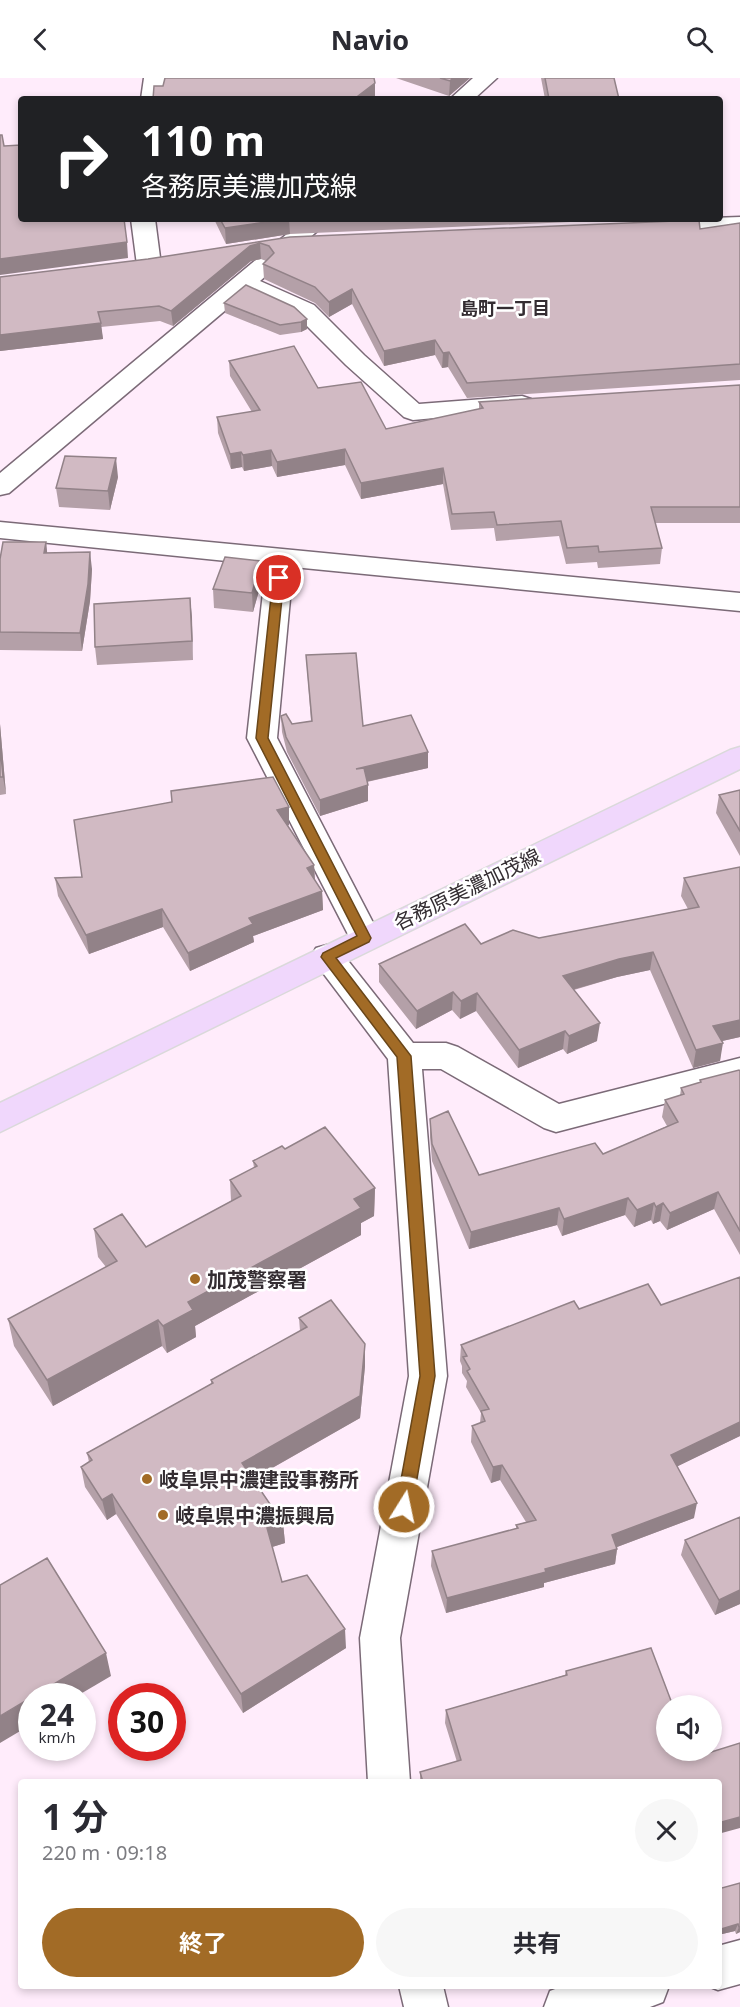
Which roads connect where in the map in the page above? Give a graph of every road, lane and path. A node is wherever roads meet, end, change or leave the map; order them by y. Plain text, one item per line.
1 (155, 78) edge
2 (486, 78) edge
3 (152, 96) edge
4 (465, 96) edge
5 (143, 222) edge
6 (740, 224) edge
7 (633, 228) edge
8 (322, 230) edge
9 (290, 243) junction
10 (243, 250) edge
11 (173, 261) edge
12 (244, 282) junction
13 (547, 402) edge
14 (0, 488) edge
15 (0, 530) edge
16 (281, 556) junction
17 (740, 602) edge
18 (740, 757) edge
19 (364, 938) junction
20 (327, 957) junction
21 (404, 1056) junction
22 (740, 1071) edge
23 (0, 1118) edge
24 (389, 1779) edge
25 (740, 1962) edge
26 (722, 1967) edge
27 (422, 1989) edge
28 (635, 1989) edge
29 (426, 2007) edge
30 (566, 2007) edge

1 - 3 street
2 - 4 street
5 - 11 street
6 - 7 street
8 - 9 street
9 - 10 street
9 - 12 street
12 - 13 street
12 - 14 street
15 - 16 street
16 - 17 street
16 - 19 street
18 - 19 main road, 各務原美濃加茂線
19 - 20 main road, 各務原美濃加茂線
20 - 21 street
20 - 23 main road, 各務原美濃加茂線
21 - 22 street
21 - 24 street
25 - 26 street
27 - 29 street
28 - 30 street

